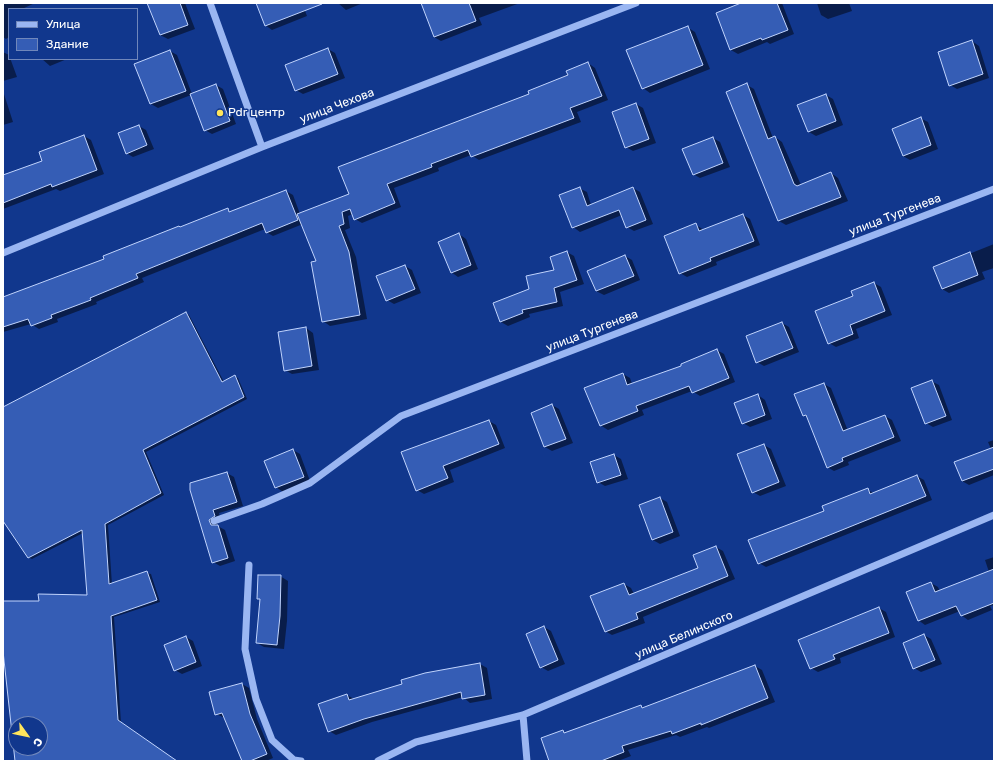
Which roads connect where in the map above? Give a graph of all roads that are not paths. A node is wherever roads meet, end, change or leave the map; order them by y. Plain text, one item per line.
1 (210, 3) edge
2 (636, 3) edge
3 (262, 147) junction
4 (994, 189) edge
5 (3, 253) edge
6 (994, 515) edge
7 (214, 521) dead end
8 (249, 565) dead end
9 (523, 715) junction
10 (301, 761) edge
11 (378, 761) edge
12 (527, 761) edge

1 - 3 street
2 - 3 street, улица Чехова
3 - 5 street, улица Чехова
4 - 7 street, улица Тургенева
6 - 9 street, улица Белинского
8 - 10 street
9 - 11 street, улица Белинского
9 - 12 street

